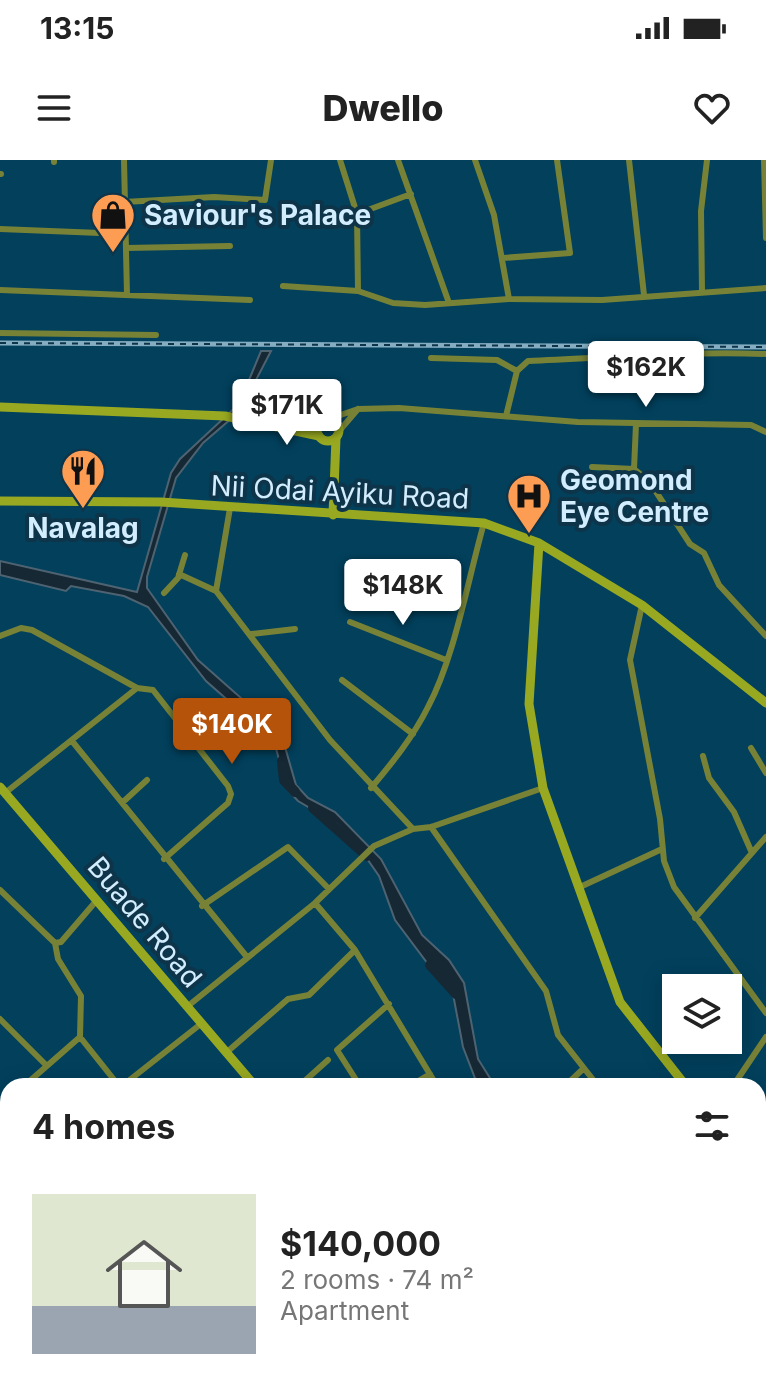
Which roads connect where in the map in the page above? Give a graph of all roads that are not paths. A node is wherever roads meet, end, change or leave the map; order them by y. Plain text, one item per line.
1 (124, 160) edge
2 (271, 160) edge
3 (340, 160) edge
4 (398, 160) edge
5 (475, 160) edge
6 (557, 160) edge
7 (629, 160) edge
8 (707, 160) edge
9 (764, 160) edge
10 (411, 194) junction
11 (124, 202) junction
12 (357, 214) junction
13 (0, 229) edge
14 (125, 234) junction
15 (766, 238) edge
16 (230, 246) dead end
17 (126, 248) junction
18 (503, 258) junction
19 (283, 286) dead end
20 (766, 288) edge
21 (0, 290) edge
22 (358, 291) junction
23 (702, 291) junction
24 (127, 295) junction
25 (644, 295) junction
26 (509, 299) junction
27 (250, 300) dead end
28 (449, 303) junction
29 (0, 333) edge
30 (156, 335) dead end
31 (766, 354) edge
32 (431, 358) dead end
33 (517, 371) junction
34 (0, 407) edge
35 (358, 409) junction
36 (506, 416) junction
37 (325, 420) junction
38 (267, 423) junction
39 (636, 424) junction
40 (766, 432) edge
41 (338, 434) junction
42 (321, 438) junction
43 (332, 465) junction
44 (592, 467) dead end
45 (634, 469) junction
46 (0, 501) edge
47 (230, 508) junction
48 (333, 515) junction
49 (484, 523) junction
50 (539, 543) junction
51 (185, 555) dead end
52 (179, 574) junction
53 (216, 591) junction
54 (164, 593) dead end
55 (642, 605) junction
56 (350, 622) dead end
57 (295, 629) dead end
58 (251, 634) junction
59 (0, 636) edge
60 (766, 636) edge
61 (446, 660) junction
62 (342, 680) dead end
63 (137, 688) junction
64 (766, 703) edge
65 (413, 734) junction
66 (72, 741) junction
67 (751, 748) dead end
68 (703, 756) dead end
69 (766, 773) edge
70 (147, 780) dead end
71 (371, 788) junction
72 (543, 788) junction
73 (3, 790) edge
74 (123, 802) junction
75 (431, 827) junction
76 (413, 829) junction
77 (766, 837) edge
78 (662, 849) junction
79 (752, 853) junction
80 (164, 859) junction
81 (580, 887) junction
82 (329, 889) junction
83 (0, 890) edge
84 (97, 900) junction
85 (315, 903) junction
86 (202, 906) junction
87 (695, 918) junction
88 (55, 943) junction
89 (355, 950) junction
90 (247, 957) junction
91 (389, 1004) junction
92 (188, 1006) junction
93 (766, 1013) edge
94 (0, 1019) edge
95 (202, 1023) junction
96 (80, 1037) junction
97 (766, 1037) edge
98 (227, 1052) junction
99 (328, 1060) dead end
100 (47, 1066) junction
101 (583, 1069) junction
102 (430, 1074) junction
103 (33, 1078) edge
104 (113, 1078) edge
105 (130, 1078) edge
106 (248, 1078) edge
107 (308, 1078) edge
108 (355, 1078) edge
109 (423, 1078) edge
110 (432, 1078) edge
111 (573, 1078) edge
112 (591, 1078) edge
113 (680, 1078) edge
114 (738, 1078) edge

1 - 11 street
2 - 11 street
3 - 12 street
4 - 10 street
5 - 18 street
6 - 18 street
7 - 25 street
8 - 23 street
9 - 15 street
10 - 12 street
10 - 28 street
11 - 14 street
12 - 22 street
13 - 14 street
14 - 17 street
16 - 17 street
17 - 24 street
18 - 26 street
19 - 22 street
20 - 23 street
21 - 24 street
22 - 28 street
23 - 25 street
24 - 27 street
25 - 26 street
26 - 28 street
29 - 30 street
31 - 33 street
32 - 33 street
33 - 36 street
34 - 38 street
35 - 36 street
35 - 37 street
35 - 41 street
36 - 39 street
37 - 38 street
37 - 41 street
37 - 42 street
38 - 42 street
39 - 40 street
39 - 45 street
41 - 42 street
41 - 43 street
42 - 43 street
43 - 48 street
44 - 45 street
45 - 60 street
46 - 47 street, Nii Odai Ayiku Road
47 - 48 street, Nii Odai Ayiku Road
47 - 53 street
48 - 49 street, Nii Odai Ayiku Road
49 - 50 street, Nii Odai Ayiku Road
49 - 61 street
50 - 55 street, Nii Odai Ayiku Road
50 - 72 street
51 - 52 street
52 - 53 street
52 - 54 street
53 - 58 street
55 - 64 street, Nii Odai Ayiku Road
55 - 78 street
56 - 61 street
57 - 58 street
58 - 71 street
59 - 63 street
61 - 65 street
62 - 65 street
63 - 66 street
63 - 80 street
65 - 71 street
66 - 73 street
66 - 74 street
67 - 69 street
68 - 79 street
70 - 74 street
71 - 76 street
72 - 75 street
72 - 81 street
73 - 84 street, Buade Road
74 - 80 street
75 - 76 street
75 - 101 street
76 - 82 street
77 - 79 street
78 - 81 street
78 - 87 street
79 - 87 street
80 - 86 street
81 - 113 street
82 - 85 street
82 - 86 street
83 - 88 street
84 - 88 street
84 - 92 street, Buade Road
85 - 89 street
85 - 90 street
86 - 90 street
87 - 93 street
88 - 96 street
89 - 91 street
89 - 98 street
90 - 92 street
91 - 102 street
91 - 108 street
92 - 95 street, Buade Road
94 - 100 street
95 - 98 street, Buade Road
95 - 105 street
96 - 100 street
96 - 104 street
97 - 114 street
98 - 106 street, Buade Road
99 - 107 street
100 - 103 street
101 - 111 street
101 - 112 street
102 - 109 street
102 - 110 street

